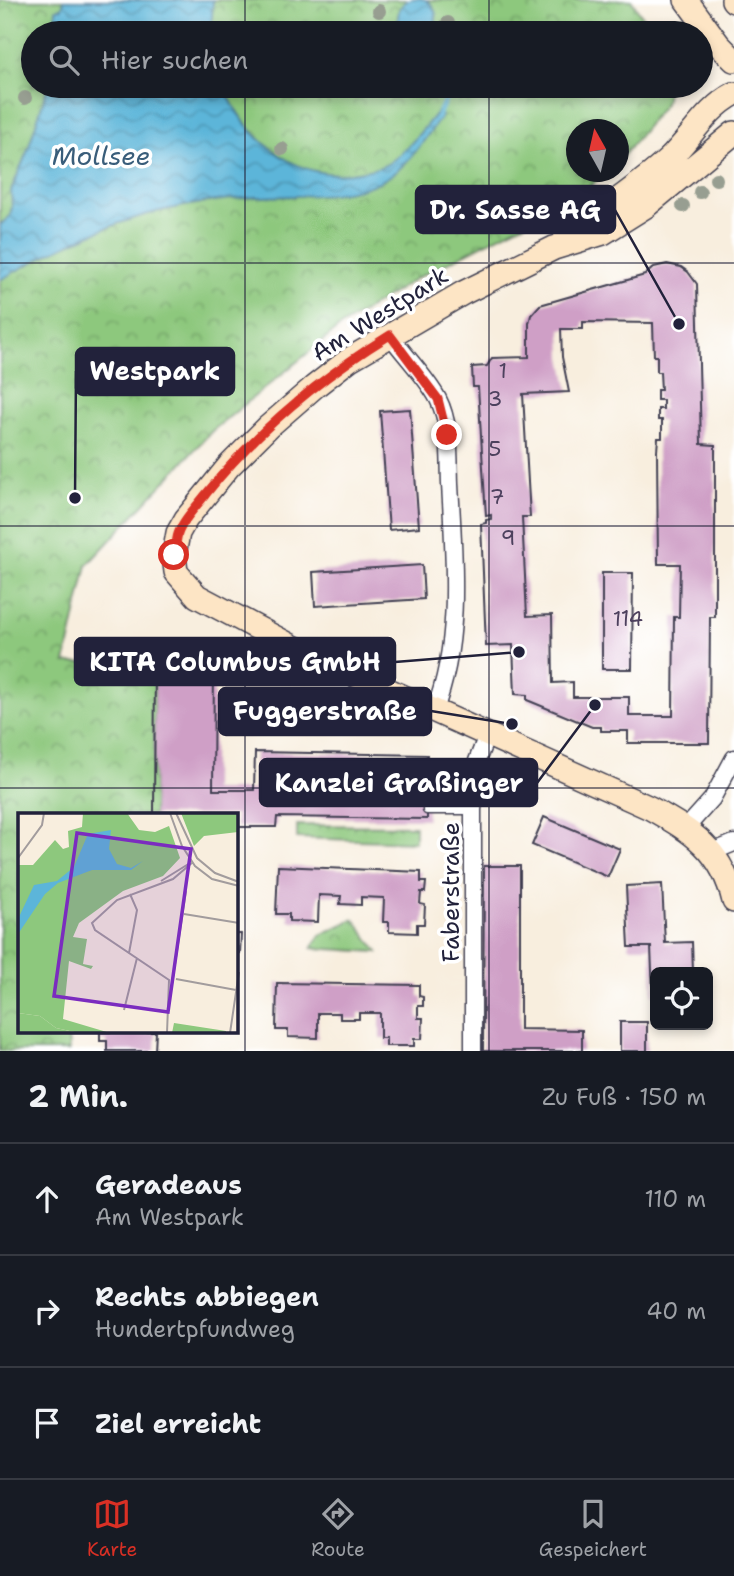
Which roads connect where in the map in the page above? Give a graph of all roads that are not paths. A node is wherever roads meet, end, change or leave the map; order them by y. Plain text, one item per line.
1 (685, 0) edge
2 (701, 21) edge
3 (713, 37) edge
4 (734, 60) edge
5 (734, 94) edge
6 (734, 133) edge
7 (554, 248) junction
8 (390, 335) junction
9 (434, 712) junction
10 (487, 736) junction
11 (734, 758) edge
12 (427, 810) dead end
13 (473, 810) junction
14 (685, 828) junction
15 (734, 843) edge
16 (712, 852) junction
17 (732, 887) edge
18 (473, 1051) edge

1 - 2 street
3 - 4 street
5 - 7 street, Am Westpark
6 - 7 street, Am Westpark
7 - 8 street, Am Westpark
8 - 9 street
8 - 9 street, Am Westpark
9 - 10 street, Am Westpark
10 - 13 street, Faberstraße
10 - 14 street, Am Westpark
11 - 14 street
12 - 13 lane
13 - 18 street, Faberstraße
14 - 16 street, Am Westpark
15 - 16 street
16 - 17 street, Am Westpark

